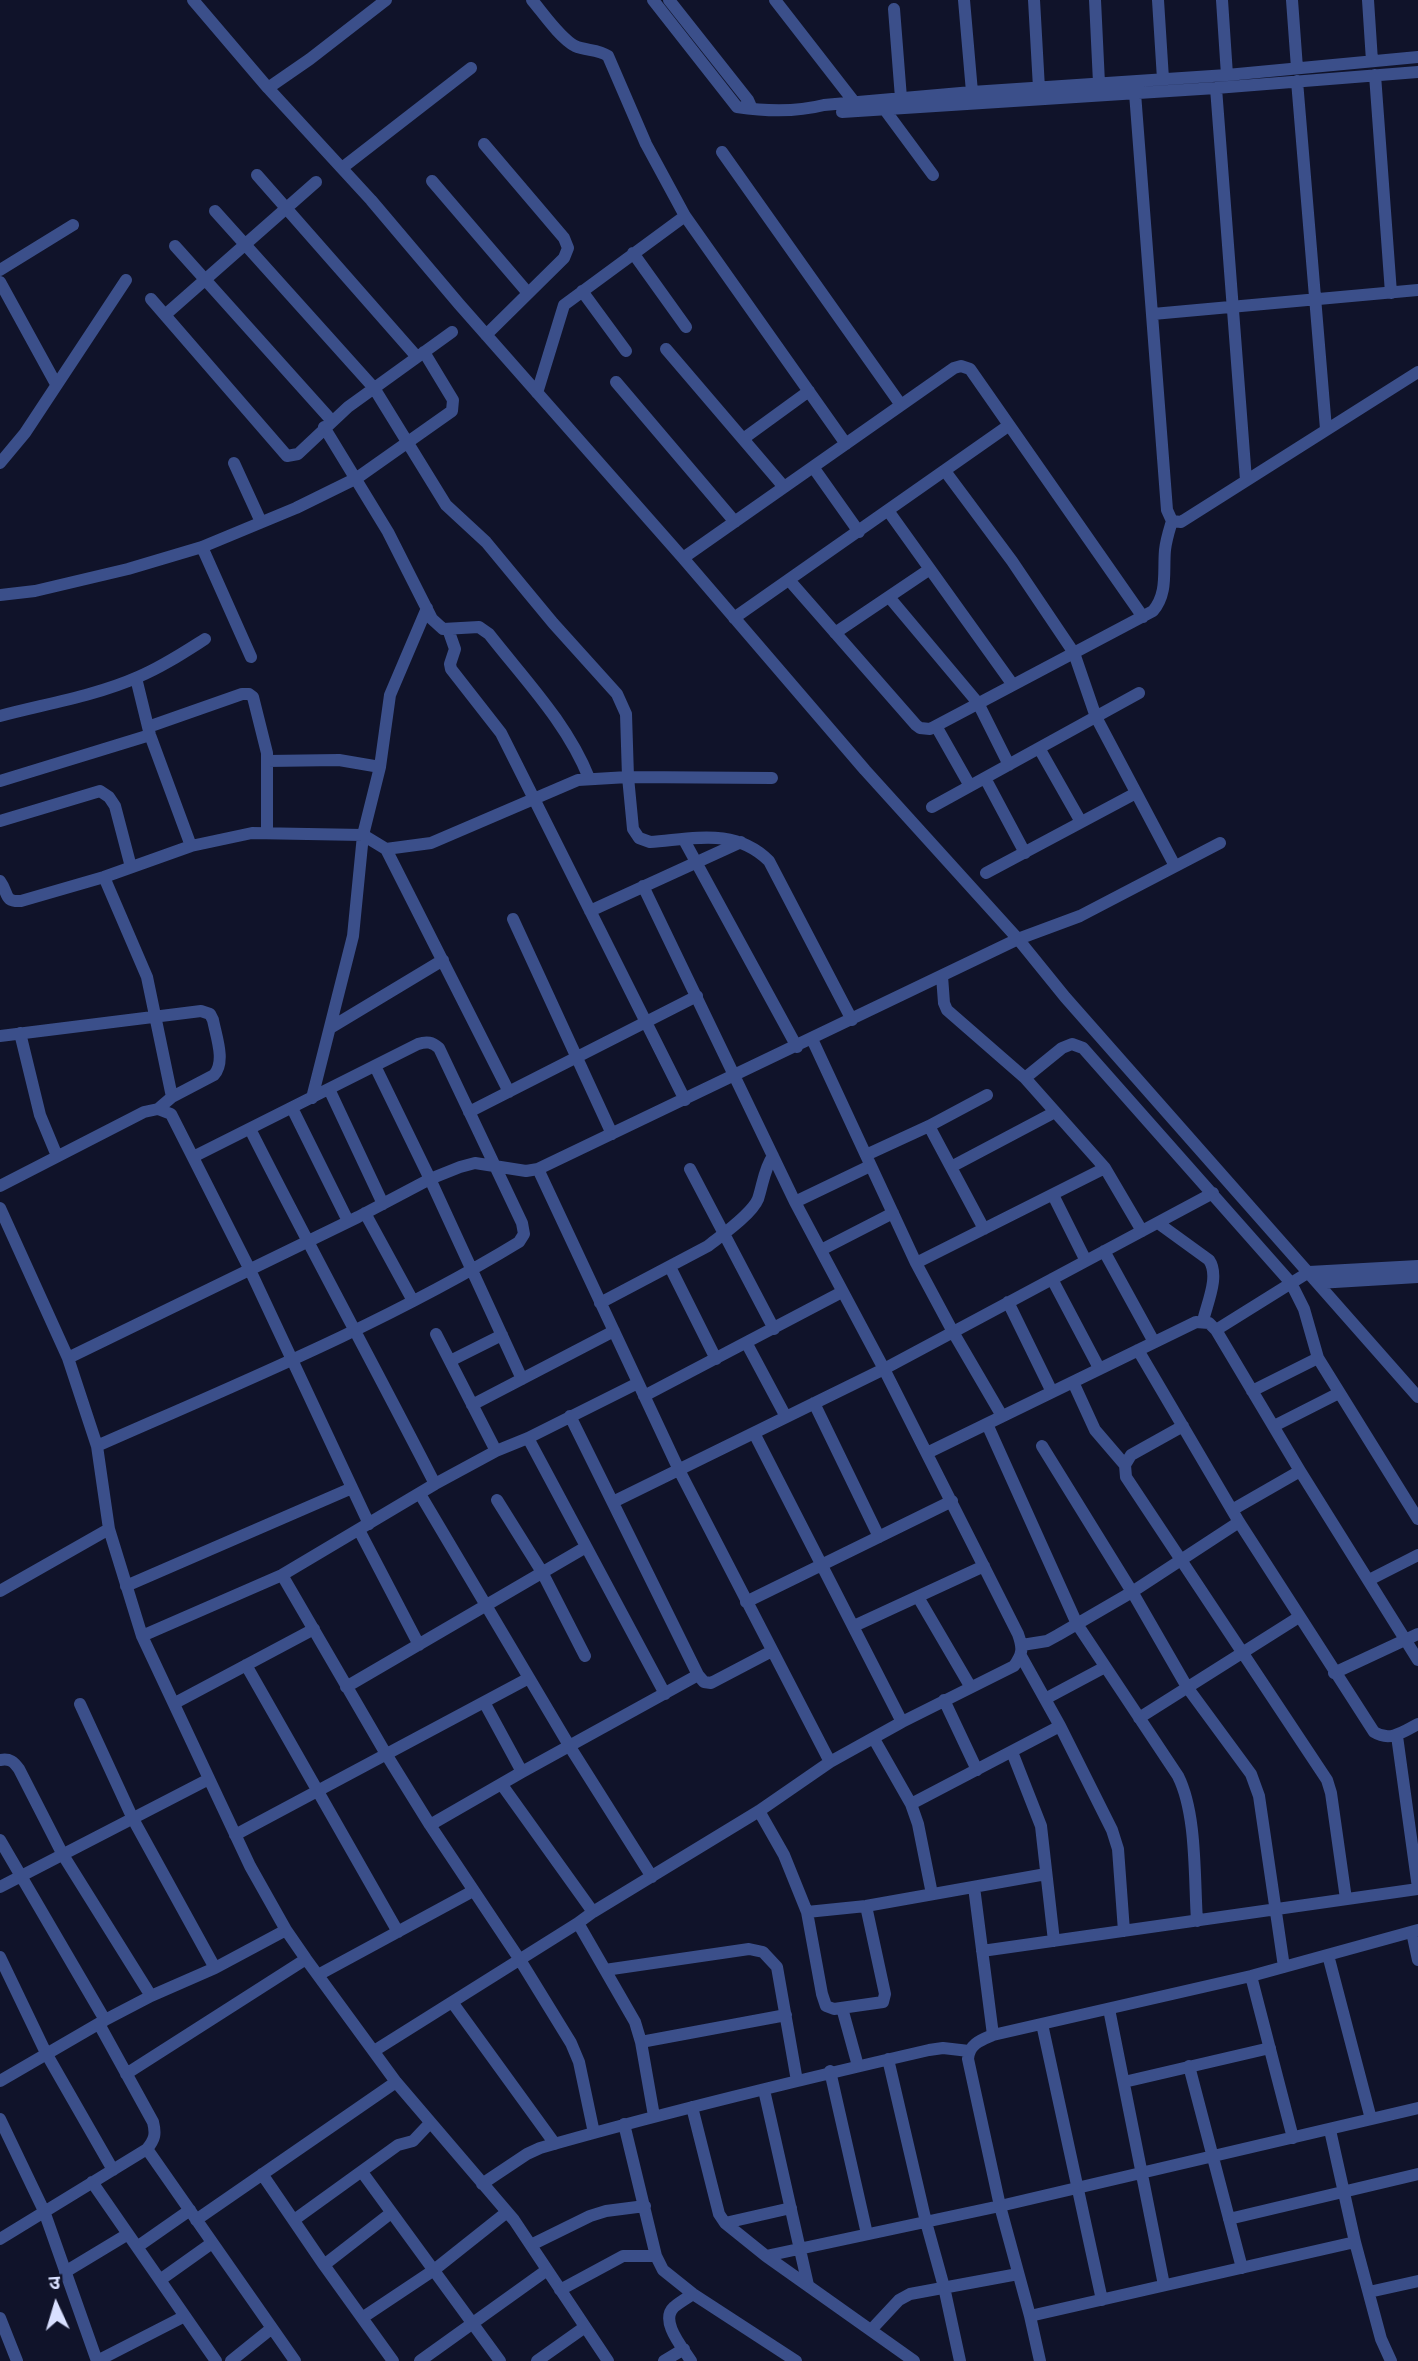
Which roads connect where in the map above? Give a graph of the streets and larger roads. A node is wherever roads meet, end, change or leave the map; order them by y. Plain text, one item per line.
1 (193, 0) edge
2 (386, 0) edge
3 (532, 0) edge
4 (653, 0) edge
5 (669, 0) edge
6 (775, 0) edge
7 (964, 0) edge
8 (1034, 0) edge
9 (1095, 0) edge
10 (1158, 0) edge
11 (1222, 0) edge
12 (1292, 0) edge
13 (1368, 0) edge
14 (894, 9) dead end
15 (1418, 57) edge
16 (1372, 61) junction
17 (471, 68) dead end
18 (1418, 72) edge
19 (1227, 75) junction
20 (1297, 75) junction
21 (1375, 75) junction
22 (1163, 79) junction
23 (1099, 83) junction
24 (268, 88) junction
25 (1039, 88) junction
26 (1216, 88) junction
27 (972, 92) junction
28 (1135, 93) junction
29 (901, 98) junction
30 (855, 103) junction
31 (752, 109) junction
32 (811, 109) junction
33 (885, 110) junction
34 (484, 144) dead end
35 (722, 152) dead end
36 (342, 168) junction
37 (257, 175) dead end
38 (933, 175) dead end
39 (316, 181) dead end
40 (432, 181) dead end
41 (286, 208) junction
42 (215, 211) dead end
43 (685, 216) junction
44 (74, 225) dead end
45 (245, 244) junction
46 (175, 246) dead end
47 (633, 253) junction
48 (0, 270) edge
49 (126, 280) dead end
50 (204, 280) junction
51 (0, 282) edge
52 (582, 290) junction
53 (1418, 290) edge
54 (528, 293) junction
55 (1391, 293) junction
56 (151, 299) dead end
57 (1315, 300) junction
58 (1233, 307) junction
59 (1153, 314) junction
60 (166, 315) junction
61 (686, 327) dead end
62 (452, 332) dead end
63 (486, 335) junction
64 (666, 349) dead end
65 (626, 351) dead end
66 (420, 355) junction
67 (1418, 372) edge
68 (616, 382) dead end
69 (56, 384) junction
70 (374, 388) junction
71 (809, 391) junction
72 (537, 393) junction
73 (901, 405) junction
74 (328, 424) junction
75 (1008, 426) junction
76 (1326, 429) junction
77 (743, 439) junction
78 (407, 443) junction
79 (846, 444) junction
80 (1, 458) edge
81 (234, 463) dead end
82 (813, 467) junction
83 (945, 471) junction
84 (356, 478) junction
85 (1246, 480) junction
86 (784, 487) junction
87 (889, 512) junction
88 (1172, 521) junction
89 (261, 522) junction
90 (735, 522) junction
91 (859, 532) junction
92 (202, 547) junction
93 (684, 558) junction
94 (930, 569) junction
95 (789, 580) junction
96 (0, 595) edge
97 (888, 597) junction
98 (427, 608) junction
99 (1143, 617) junction
100 (734, 618) junction
101 (448, 629) junction
102 (835, 633) junction
103 (205, 639) dead end
104 (1074, 653) junction
105 (251, 657) dead end
106 (136, 678) junction
107 (1013, 685) junction
108 (1139, 693) dead end
109 (978, 703) junction
110 (0, 716) edge
111 (1096, 717) junction
112 (936, 726) junction
113 (149, 731) junction
114 (1040, 748) junction
115 (267, 761) junction
116 (1009, 765) junction
117 (380, 767) junction
118 (589, 778) junction
119 (628, 778) junction
120 (772, 778) dead end
121 (985, 778) junction
122 (0, 780) edge
123 (970, 786) junction
124 (1136, 793) junction
125 (534, 800) junction
126 (932, 807) dead end
127 (0, 821) edge
128 (1081, 822) junction
129 (267, 831) junction
130 (363, 835) junction
131 (684, 840) junction
132 (741, 842) junction
133 (1220, 843) dead end
134 (191, 846) junction
135 (386, 849) junction
136 (1025, 853) junction
137 (696, 862) junction
138 (1175, 866) junction
139 (131, 867) junction
140 (986, 873) dead end
141 (104, 877) junction
142 (0, 881) edge
143 (643, 886) junction
144 (590, 912) junction
145 (513, 919) dead end
146 (1018, 939) junction
147 (443, 960) junction
148 (942, 976) junction
149 (697, 996) junction
150 (155, 1017) junction
151 (852, 1020) junction
152 (646, 1022) junction
153 (330, 1028) junction
154 (20, 1033) junction
155 (0, 1036) edge
156 (812, 1040) junction
157 (797, 1047) junction
158 (577, 1058) junction
159 (375, 1066) junction
160 (736, 1076) junction
161 (1025, 1078) junction
162 (329, 1089) junction
163 (509, 1092) junction
164 (987, 1095) dead end
165 (172, 1097) junction
166 (312, 1098) junction
167 (685, 1100) junction
168 (292, 1108) junction
169 (158, 1109) junction
170 (469, 1112) junction
171 (1055, 1112) junction
172 (929, 1126) junction
173 (250, 1129) junction
174 (612, 1134) junction
175 (57, 1156) junction
176 (773, 1156) junction
177 (193, 1157) junction
178 (868, 1160) junction
179 (494, 1166) junction
180 (951, 1167) junction
181 (1105, 1168) junction
182 (538, 1169) junction
183 (690, 1169) dead end
184 (430, 1179) junction
185 (0, 1186) edge
186 (1213, 1193) junction
187 (1053, 1195) junction
188 (794, 1202) junction
189 (383, 1204) junction
190 (0, 1208) edge
191 (365, 1213) junction
192 (893, 1213) junction
193 (348, 1221) junction
194 (1157, 1223) junction
195 (984, 1229) junction
196 (5, 1231) edge
197 (1142, 1231) junction
198 (723, 1235) junction
199 (307, 1242) junction
200 (821, 1250) junction
201 (1104, 1251) junction
202 (1086, 1261) junction
203 (916, 1262) junction
204 (1418, 1266) edge
205 (670, 1267) junction
206 (250, 1270) junction
207 (472, 1271) junction
208 (1309, 1272) junction
209 (1418, 1277) edge
210 (1052, 1279) junction
211 (1291, 1283) junction
212 (1318, 1283) junction
213 (842, 1292) junction
214 (412, 1301) junction
215 (1008, 1302) junction
216 (600, 1303) junction
217 (1203, 1321) junction
218 (355, 1329) junction
219 (774, 1329) junction
220 (1216, 1329) junction
221 (614, 1331) junction
222 (953, 1332) junction
223 (436, 1334) dead end
224 (502, 1335) junction
225 (1154, 1342) junction
226 (747, 1344) junction
227 (1138, 1350) junction
228 (1318, 1358) junction
229 (68, 1359) junction
230 (716, 1359) junction
231 (293, 1360) junction
232 (450, 1361) junction
233 (1099, 1368) junction
234 (884, 1369) junction
235 (522, 1379) junction
236 (1073, 1382) junction
237 (638, 1383) junction
238 (1252, 1391) junction
239 (1052, 1392) junction
240 (1339, 1393) junction
241 (644, 1396) junction
242 (1418, 1397) edge
243 (814, 1403) junction
244 (472, 1405) junction
245 (570, 1416) junction
246 (1002, 1416) junction
247 (786, 1417) junction
248 (987, 1424) junction
249 (1183, 1426) junction
250 (1274, 1426) junction
251 (754, 1433) junction
252 (528, 1438) junction
253 (97, 1446) junction
254 (1042, 1446) dead end
255 (496, 1451) junction
256 (927, 1452) junction
257 (1125, 1465) junction
258 (679, 1470) junction
259 (1300, 1471) junction
260 (435, 1484) junction
261 (352, 1488) junction
262 (420, 1494) junction
263 (497, 1500) dead end
264 (952, 1501) junction
265 (613, 1502) junction
266 (1235, 1516) junction
267 (1418, 1519) edge
268 (364, 1527) junction
269 (108, 1529) junction
270 (879, 1537) junction
271 (586, 1547) junction
272 (1418, 1555) edge
273 (1181, 1558) junction
274 (822, 1564) junction
275 (984, 1566) junction
276 (542, 1572) junction
277 (282, 1575) junction
278 (1370, 1580) junction
279 (126, 1586) junction
280 (0, 1591) edge
281 (1132, 1592) junction
282 (918, 1597) junction
283 (746, 1602) junction
284 (486, 1605) junction
285 (1299, 1617) junction
286 (1077, 1624) junction
287 (854, 1626) junction
288 (314, 1629) junction
289 (142, 1636) junction
290 (1412, 1637) edge
291 (419, 1645) junction
292 (772, 1651) junction
293 (1022, 1651) junction
294 (1241, 1653) junction
295 (585, 1656) dead end
296 (1418, 1660) edge
297 (246, 1665) junction
298 (1105, 1667) junction
299 (1335, 1673) junction
300 (698, 1675) junction
301 (529, 1678) junction
302 (970, 1686) junction
303 (346, 1687) junction
304 (1187, 1687) junction
305 (665, 1694) junction
306 (1045, 1699) junction
307 (944, 1700) junction
308 (484, 1702) junction
309 (175, 1703) junction
310 (79, 1704) dead end
311 (1139, 1718) junction
312 (902, 1722) junction
313 (1418, 1724) edge
314 (1060, 1726) junction
315 (1397, 1736) junction
316 (874, 1740) junction
317 (570, 1747) junction
318 (1012, 1752) junction
319 (386, 1754) junction
320 (0, 1760) edge
321 (830, 1762) junction
322 (977, 1770) junction
323 (522, 1772) junction
324 (209, 1779) junction
325 (502, 1785) junction
326 (318, 1791) junction
327 (911, 1804) junction
328 (759, 1811) junction
329 (133, 1819) junction
330 (430, 1825) junction
331 (235, 1835) junction
332 (0, 1840) edge
333 (63, 1855) junction
334 (1046, 1874) junction
335 (20, 1876) junction
336 (652, 1877) junction
337 (0, 1887) edge
338 (974, 1887) junction
339 (1418, 1889) edge
340 (474, 1891) junction
341 (933, 1894) junction
342 (1346, 1899) junction
343 (866, 1906) junction
344 (1275, 1909) junction
345 (593, 1912) junction
346 (807, 1912) junction
347 (1197, 1921) junction
348 (578, 1923) junction
349 (286, 1930) junction
350 (1124, 1931) junction
351 (1415, 1931) edge
352 (398, 1932) junction
353 (1055, 1941) junction
354 (982, 1951) junction
355 (1328, 1955) junction
356 (0, 1957) edge
357 (306, 1959) junction
358 (520, 1960) junction
359 (1418, 1960) edge
360 (1284, 1967) junction
361 (215, 1968) junction
362 (605, 1970) junction
363 (318, 1975) junction
364 (1251, 1976) junction
365 (151, 1996) junction
366 (452, 2002) junction
367 (842, 2008) junction
368 (1109, 2009) junction
369 (786, 2015) junction
370 (102, 2022) junction
371 (1042, 2024) junction
372 (993, 2035) junction
373 (641, 2042) junction
374 (1270, 2048) junction
375 (374, 2051) junction
376 (969, 2051) junction
377 (46, 2053) junction
378 (888, 2059) junction
379 (858, 2066) junction
380 (1189, 2066) junction
381 (830, 2071) junction
382 (126, 2074) junction
383 (0, 2081) edge
384 (797, 2081) junction
385 (396, 2082) junction
386 (1124, 2082) junction
387 (764, 2090) junction
388 (692, 2106) junction
389 (1418, 2108) edge
390 (654, 2116) junction
391 (0, 2119) edge
392 (1371, 2119) junction
393 (430, 2123) junction
394 (624, 2124) junction
395 (1330, 2130) junction
396 (594, 2133) junction
397 (1293, 2138) junction
398 (555, 2144) junction
399 (147, 2149) junction
400 (1212, 2157) junction
401 (113, 2169) junction
402 (362, 2172) junction
403 (1142, 2173) junction
404 (262, 2174) junction
405 (1418, 2174) edge
406 (93, 2182) junction
407 (482, 2184) junction
408 (1078, 2188) junction
409 (1344, 2191) junction
410 (645, 2206) junction
411 (1000, 2206) junction
412 (791, 2208) junction
413 (44, 2211) junction
414 (507, 2212) junction
415 (391, 2213) junction
416 (193, 2215) junction
417 (1229, 2219) junction
418 (294, 2220) junction
419 (926, 2222) junction
420 (725, 2223) junction
421 (128, 2234) junction
422 (867, 2234) junction
423 (0, 2239) edge
424 (1355, 2242) junction
425 (212, 2243) junction
426 (531, 2245) junction
427 (137, 2247) junction
428 (800, 2249) junction
429 (656, 2256) junction
430 (766, 2256) junction
431 (324, 2265) junction
432 (1242, 2268) junction
433 (434, 2270) junction
434 (547, 2270) junction
435 (65, 2272) junction
436 (1018, 2274) junction
437 (160, 2280) junction
438 (1418, 2281) edge
439 (1164, 2285) junction
440 (808, 2286) junction
441 (944, 2287) junction
442 (560, 2290) junction
443 (1369, 2292) junction
444 (693, 2294) junction
445 (1102, 2300) junction
446 (185, 2316) junction
447 (1030, 2316) junction
448 (362, 2318) junction
449 (472, 2322) junction
450 (1, 2323) edge
451 (585, 2327) junction
452 (272, 2328) junction
453 (871, 2330) junction
454 (684, 2349) junction
455 (791, 2359) edge
456 (17, 2361) edge
457 (97, 2361) edge
458 (216, 2361) edge
459 (231, 2361) edge
460 (295, 2361) edge
461 (393, 2361) edge
462 (420, 2361) edge
463 (500, 2361) edge
464 (537, 2361) edge
465 (608, 2361) edge
466 (664, 2361) edge
467 (691, 2361) edge
468 (914, 2361) edge
469 (960, 2361) edge
470 (1040, 2361) edge
471 (1391, 2361) edge

1 - 24 street
2 - 24 street
3 - 43 street
4 - 31 street
5 - 31 street
6 - 30 street
7 - 27 street
8 - 25 street
9 - 23 street
10 - 22 street
11 - 19 street
12 - 20 street
13 - 16 street
14 - 29 street
15 - 16 street
16 - 20 street
17 - 36 street
18 - 21 street
19 - 20 street
19 - 22 street
20 - 21 street
20 - 26 street
20 - 57 street
21 - 55 street
22 - 23 street
23 - 25 street
24 - 36 street
25 - 27 street
26 - 28 street
26 - 58 street
27 - 29 street
28 - 33 street
28 - 59 street
29 - 30 street
30 - 32 street
31 - 32 street
32 - 33 street
33 - 38 street
34 - 54 street
35 - 73 street
36 - 63 street
37 - 41 street
39 - 41 street
40 - 54 street
41 - 45 street
41 - 66 street
42 - 45 street
43 - 47 street
43 - 71 street
44 - 48 street
45 - 50 street
45 - 70 street
46 - 50 street
47 - 52 street
47 - 61 street
49 - 69 street
50 - 60 street
50 - 74 street
51 - 69 street
52 - 65 street
52 - 72 street
53 - 55 street
54 - 63 street
55 - 57 street
56 - 60 street
57 - 58 street
57 - 76 street
58 - 59 street
58 - 85 street
59 - 88 street
60 - 74 street
62 - 66 street
63 - 72 street
64 - 77 street
66 - 70 street
66 - 78 street
67 - 76 street
68 - 90 street
69 - 80 street
70 - 74 street
70 - 78 street
71 - 77 street
71 - 79 street
72 - 93 street
73 - 75 street
73 - 79 street
74 - 84 street
75 - 83 street
75 - 99 street
76 - 85 street
77 - 86 street
78 - 84 street
78 - 119 street
79 - 82 street
81 - 89 street
82 - 86 street
82 - 91 street
83 - 87 street
83 - 104 street
84 - 89 street
84 - 98 street
85 - 88 street
86 - 90 street
87 - 91 street
87 - 94 street
88 - 99 street
89 - 92 street
90 - 93 street
91 - 95 street
92 - 96 street
92 - 105 street
93 - 100 street
94 - 97 street
94 - 107 street
95 - 100 street
95 - 102 street
97 - 102 street
97 - 109 street
98 - 101 street
98 - 117 street
99 - 104 street
100 - 146 street
101 - 118 street
101 - 125 street
102 - 112 street
103 - 106 street
104 - 107 street
104 - 111 street
106 - 110 street
106 - 113 street
107 - 109 street
108 - 111 street
109 - 112 street
109 - 116 street
111 - 114 street
111 - 124 street
112 - 123 street
113 - 115 street
113 - 122 street
113 - 134 street
114 - 116 street
114 - 128 street
115 - 117 street
115 - 129 street
116 - 121 street
117 - 130 street
118 - 119 street
118 - 125 street
119 - 120 street
119 - 131 street
121 - 123 street
121 - 136 street
123 - 126 street
124 - 128 street
124 - 138 street
125 - 135 street
125 - 144 street
127 - 139 street
128 - 136 street
129 - 130 street
129 - 134 street
130 - 135 street
130 - 153 street
131 - 132 street
131 - 137 street
132 - 137 street
132 - 151 street
133 - 138 street
134 - 139 street
135 - 147 street
136 - 140 street
137 - 143 street
137 - 157 street
138 - 146 street
139 - 141 street
141 - 142 street
141 - 150 street
143 - 144 street
143 - 149 street
144 - 152 street
145 - 158 street
146 - 148 street
146 - 208 street
147 - 153 street
147 - 163 street
148 - 151 street
148 - 161 street
149 - 152 street
149 - 160 street
150 - 154 street
150 - 165 street
150 - 165 street
151 - 156 street
152 - 158 street
152 - 167 street
153 - 166 street
154 - 155 street
154 - 175 street
156 - 157 street
156 - 178 street
157 - 160 street
158 - 163 street
158 - 174 street
159 - 162 street
159 - 170 street
159 - 184 street
160 - 167 street
160 - 176 street
161 - 171 street
161 - 186 street
162 - 166 street
162 - 189 street
163 - 170 street
164 - 172 street
165 - 169 street
166 - 168 street
167 - 174 street
168 - 173 street
168 - 193 street
169 - 175 street
169 - 177 street
170 - 179 street
171 - 180 street
171 - 181 street
172 - 178 street
172 - 180 street
173 - 177 street
173 - 199 street
174 - 182 street
175 - 185 street
176 - 188 street
176 - 198 street
177 - 206 street
178 - 188 street
178 - 192 street
179 - 182 street
179 - 184 street
179 - 207 street
180 - 195 street
181 - 187 street
181 - 197 street
182 - 216 street
183 - 198 street
184 - 189 street
184 - 207 street
186 - 194 street
186 - 211 street
187 - 195 street
187 - 202 street
188 - 200 street
189 - 191 street
190 - 196 street
191 - 193 street
191 - 214 street
192 - 200 street
192 - 203 street
193 - 199 street
194 - 197 street
194 - 217 street
195 - 203 street
196 - 229 street
197 - 201 street
198 - 205 street
198 - 219 street
199 - 206 street
199 - 218 street
200 - 213 street
201 - 202 street
201 - 225 street
202 - 210 street
203 - 222 street
204 - 208 street
205 - 216 street
205 - 230 street
206 - 229 street
206 - 231 street
207 - 214 street
207 - 224 street
208 - 211 street
208 - 212 street
209 - 212 street
210 - 215 street
210 - 233 street
211 - 220 street
211 - 228 street
212 - 242 street
213 - 219 street
213 - 234 street
214 - 218 street
215 - 222 street
215 - 239 street
216 - 221 street
217 - 220 street
217 - 225 street
218 - 231 street
218 - 260 street
219 - 226 street
220 - 238 street
221 - 235 street
221 - 237 street
222 - 234 street
222 - 246 street
223 - 232 street
224 - 232 street
224 - 235 street
225 - 227 street
226 - 230 street
226 - 247 street
227 - 233 street
227 - 249 street
228 - 238 street
228 - 240 street
229 - 253 street
230 - 241 street
231 - 253 street
231 - 261 street
232 - 244 street
233 - 236 street
234 - 243 street
234 - 256 street
235 - 244 street
236 - 239 street
236 - 257 street
237 - 241 street
237 - 245 street
238 - 250 street
239 - 246 street
240 - 250 street
240 - 267 street
241 - 258 street
243 - 247 street
243 - 270 street
244 - 255 street
245 - 252 street
245 - 265 street
246 - 248 street
247 - 251 street
248 - 256 street
248 - 286 street
249 - 257 street
249 - 266 street
250 - 259 street
251 - 258 street
251 - 274 street
252 - 255 street
252 - 271 street
253 - 269 street
254 - 281 street
255 - 260 street
256 - 264 street
257 - 273 street
258 - 265 street
258 - 283 street
259 - 266 street
259 - 278 street
260 - 262 street
261 - 268 street
261 - 279 street
262 - 268 street
262 - 284 street
263 - 276 street
264 - 270 street
264 - 275 street
265 - 300 street
266 - 273 street
266 - 285 street
268 - 277 street
268 - 291 street
269 - 279 street
269 - 280 street
270 - 274 street
271 - 276 street
271 - 305 street
272 - 278 street
273 - 281 street
273 - 294 street
274 - 283 street
274 - 287 street
275 - 282 street
275 - 293 street
276 - 284 street
276 - 295 street
277 - 288 street
277 - 289 street
278 - 290 street
279 - 289 street
281 - 286 street
281 - 304 street
282 - 287 street
282 - 302 street
283 - 292 street
284 - 291 street
284 - 301 street
285 - 294 street
285 - 299 street
286 - 293 street
286 - 298 street
287 - 312 street
288 - 297 street
288 - 303 street
289 - 309 street
290 - 296 street
290 - 299 street
291 - 303 street
292 - 300 street
292 - 321 street
293 - 302 street
293 - 306 street
294 - 304 street
294 - 342 street
297 - 309 street
297 - 326 street
298 - 306 street
298 - 311 street
299 - 315 street
300 - 305 street
301 - 308 street
301 - 317 street
302 - 307 street
303 - 319 street
304 - 311 street
304 - 344 street
305 - 317 street
306 - 314 street
307 - 312 street
307 - 322 street
308 - 319 street
308 - 323 street
309 - 324 street
310 - 329 street
311 - 347 street
312 - 316 street
313 - 315 street
314 - 318 street
314 - 350 street
315 - 339 street
316 - 321 street
316 - 327 street
317 - 323 street
317 - 336 street
318 - 322 street
318 - 334 street
319 - 326 street
319 - 330 street
320 - 333 street
321 - 328 street
322 - 327 street
323 - 325 street
324 - 329 street
324 - 331 street
325 - 330 street
325 - 345 street
326 - 331 street
326 - 352 street
327 - 341 street
328 - 336 street
328 - 346 street
329 - 333 street
329 - 361 street
330 - 340 street
331 - 349 street
332 - 335 street
333 - 335 street
333 - 365 street
334 - 338 street
334 - 353 street
335 - 337 street
335 - 370 street
336 - 345 street
338 - 341 street
338 - 354 street
339 - 342 street
340 - 352 street
340 - 358 street
341 - 343 street
342 - 344 street
343 - 346 street
343 - 367 street
344 - 347 street
344 - 360 street
345 - 348 street
346 - 367 street
347 - 350 street
348 - 358 street
348 - 362 street
349 - 357 street
349 - 361 street
350 - 353 street
351 - 355 street
351 - 359 street
352 - 363 street
353 - 354 street
354 - 372 street
355 - 360 street
355 - 392 street
356 - 377 street
357 - 363 street
357 - 382 street
358 - 366 street
358 - 396 street
360 - 364 street
361 - 365 street
362 - 369 street
362 - 373 street
363 - 375 street
364 - 368 street
364 - 374 street
365 - 370 street
366 - 375 street
366 - 398 street
367 - 379 street
368 - 371 street
368 - 386 street
369 - 373 street
369 - 384 street
370 - 377 street
370 - 382 street
371 - 372 street
371 - 408 street
372 - 376 street
373 - 390 street
374 - 380 street
374 - 397 street
375 - 385 street
376 - 378 street
376 - 411 street
377 - 383 street
377 - 401 street
378 - 379 street
378 - 419 street
379 - 381 street
380 - 386 street
380 - 400 street
381 - 384 street
381 - 422 street
382 - 399 street
384 - 387 street
385 - 393 street
385 - 404 street
386 - 403 street
387 - 388 street
387 - 412 street
388 - 390 street
388 - 420 street
389 - 392 street
390 - 394 street
391 - 413 street
392 - 395 street
393 - 402 street
393 - 407 street
394 - 396 street
394 - 410 street
395 - 397 street
395 - 409 street
396 - 398 street
397 - 400 street
398 - 407 street
399 - 401 street
399 - 416 street
400 - 403 street
400 - 417 street
401 - 406 street
402 - 415 street
402 - 418 street
403 - 408 street
403 - 439 street
404 - 416 street
404 - 418 street
405 - 409 street
406 - 413 street
406 - 421 street
407 - 414 street
408 - 411 street
408 - 445 street
409 - 417 street
409 - 424 street
410 - 426 street
410 - 429 street
411 - 419 street
411 - 436 street
412 - 420 street
412 - 428 street
413 - 423 street
413 - 435 street
414 - 426 street
414 - 433 street
415 - 431 street
415 - 433 street
416 - 425 street
416 - 427 street
417 - 432 street
418 - 431 street
419 - 422 street
419 - 441 street
420 - 430 street
421 - 427 street
421 - 435 street
422 - 428 street
424 - 432 street
424 - 443 street
425 - 437 street
425 - 452 street
426 - 434 street
427 - 437 street
428 - 430 street
428 - 440 street
429 - 442 street
429 - 444 street
430 - 440 street
431 - 448 street
432 - 439 street
433 - 448 street
433 - 449 street
434 - 442 street
434 - 449 street
435 - 457 street
436 - 441 street
436 - 447 street
437 - 446 street
438 - 443 street
439 - 445 street
440 - 453 street
441 - 453 street
441 - 469 street
442 - 451 street
443 - 471 street
444 - 454 street
444 - 455 street
445 - 447 street
446 - 457 street
446 - 458 street
447 - 470 street
448 - 461 street
449 - 462 street
449 - 463 street
450 - 456 street
451 - 464 street
451 - 465 street
452 - 459 street
452 - 460 street
453 - 468 street
454 - 466 street
454 - 467 street

